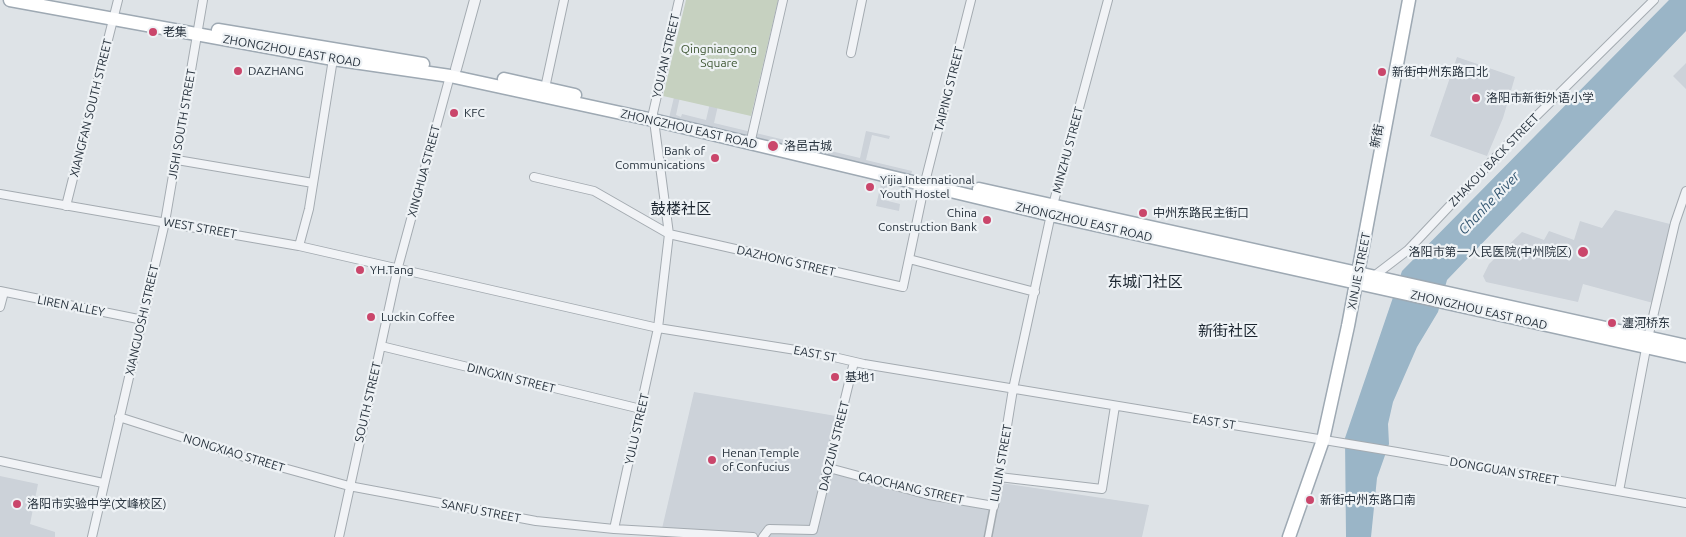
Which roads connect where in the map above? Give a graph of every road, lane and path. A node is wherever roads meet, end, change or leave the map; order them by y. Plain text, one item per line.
1 (10, 0) edge
2 (53, 0) edge
3 (203, 0) edge
4 (468, 0) edge
5 (474, 0) edge
6 (564, 0) edge
7 (680, 0) edge
8 (783, 0) edge
9 (862, 0) edge
10 (971, 0) edge
11 (1108, 0) edge
12 (1402, 0) edge
13 (1409, 0) edge
14 (1654, 0) edge
15 (115, 10) edge
16 (198, 31) junction
17 (851, 53) dead end
18 (333, 59) junction
19 (452, 71) junction
20 (545, 88) junction
21 (653, 116) junction
22 (751, 140) junction
23 (177, 160) junction
24 (534, 177) dead end
25 (925, 182) junction
26 (313, 183) junction
27 (1686, 191) edge
28 (0, 194) edge
29 (66, 206) junction
30 (1052, 210) junction
31 (165, 222) junction
32 (673, 235) junction
33 (299, 246) junction
34 (909, 259) junction
35 (398, 267) junction
36 (1354, 277) junction
37 (1379, 281) junction
38 (903, 288) joint
39 (2, 292) edge
40 (1036, 292) junction
41 (0, 307) edge
42 (143, 320) junction
43 (658, 328) junction
44 (1647, 343) junction
45 (381, 346) junction
46 (1686, 346) edge
47 (1686, 356) edge
48 (854, 362) junction
49 (1014, 389) junction
50 (1116, 406) junction
51 (641, 410) junction
52 (119, 417) junction
53 (1319, 440) junction
54 (0, 461) edge
55 (829, 468) junction
56 (999, 477) junction
57 (103, 483) junction
58 (349, 486) junction
59 (1619, 491) junction
60 (1686, 503) edge
61 (994, 506) junction
62 (614, 530) junction
63 (92, 537) edge
64 (339, 537) edge
65 (753, 537) edge
66 (763, 537) edge
67 (988, 537) edge
68 (1282, 537) edge
69 (1289, 537) edge

1 - 15 main road, ZHONGZHOU EAST ROAD
2 - 15 main road, ZHONGZHOU EAST ROAD
3 - 16 street, JISHI SOUTH STREET
4 - 19 street
5 - 19 street
6 - 20 street
7 - 21 street, YOU'AN STREET
8 - 22 street
9 - 17 street
10 - 25 street, TAIPING STREET
11 - 30 street, MINZHU STREET
12 - 36 main road, 新街
13 - 36 main road, XINJIE STREET
14 - 37 street, ZHAKOU BACK STREET
15 - 16 main road, ZHONGZHOU EAST ROAD
15 - 29 street, XIANGFAN SOUTH STREET
16 - 18 main road, ZHONGZHOU EAST ROAD
16 - 19 main road, ZHONGZHOU EAST ROAD
16 - 23 street, JISHI SOUTH STREET
18 - 19 main road, ZHONGZHOU EAST ROAD
18 - 26 street
19 - 20 main road, ZHONGZHOU EAST ROAD
19 - 21 main road, ZHONGZHOU EAST ROAD
19 - 35 street, XINGHUA STREET
20 - 21 main road, ZHONGZHOU EAST ROAD
21 - 22 main road, ZHONGZHOU EAST ROAD
21 - 32 street, YULU STREET
22 - 25 main road, ZHONGZHOU EAST ROAD
23 - 26 street
23 - 31 street, JISHI SOUTH STREET
24 - 32 street, DAZHONG STREET
25 - 30 main road, ZHONGZHOU EAST ROAD
25 - 34 street, TAIPING STREET
26 - 33 street
27 - 44 street
28 - 29 street, WEST STREET
29 - 31 street, WEST STREET
30 - 36 main road, ZHONGZHOU EAST ROAD
30 - 40 street, MINZHU STREET
31 - 33 street, WEST STREET
31 - 42 street, XIANGUOSHI STREET
32 - 38 street, DAZHONG STREET
32 - 43 street, YULU STREET
33 - 35 street, WEST STREET
34 - 38 street, TAIPING STREET
34 - 40 street
35 - 43 street, EAST ST
35 - 45 street, SOUTH STREET
36 - 37 main road, ZHONGZHOU EAST ROAD
36 - 53 main road, XINJIE STREET
37 - 44 main road, ZHONGZHOU EAST ROAD
39 - 41 street
39 - 42 street, LIREN ALLEY
40 - 49 street, MINZHU STREET
42 - 52 street, XIANGUOSHI STREET
43 - 48 street, EAST ST
43 - 51 street, YULU STREET
44 - 46 main road, ZHONGZHOU EAST ROAD
44 - 47 main road, ZHONGZHOU EAST ROAD
44 - 59 street
45 - 51 street, DINGXIN STREET
45 - 58 street, SOUTH STREET
48 - 49 street, EAST ST
48 - 55 street, DAOZUN STREET
49 - 50 street, EAST ST
49 - 56 street, LIULIN STREET
50 - 53 street, EAST ST
50 - 56 street
51 - 62 street, YULU STREET
52 - 57 street, XIANGUOSHI STREET
52 - 58 street, NONGXIAO STREET
53 - 59 street, DONGGUAN STREET
53 - 68 main road
53 - 69 main road, XINJIE STREET
54 - 57 street
55 - 61 street, CAOCHANG STREET
55 - 66 street, DAOZUN STREET
56 - 61 street, LIULIN STREET
57 - 63 street, XIANGUOSHI STREET
58 - 62 street, SANFU STREET
58 - 64 street, SOUTH STREET
59 - 60 street, DONGGUAN STREET
61 - 67 street, LIULIN STREET
62 - 65 street, SANFU STREET

